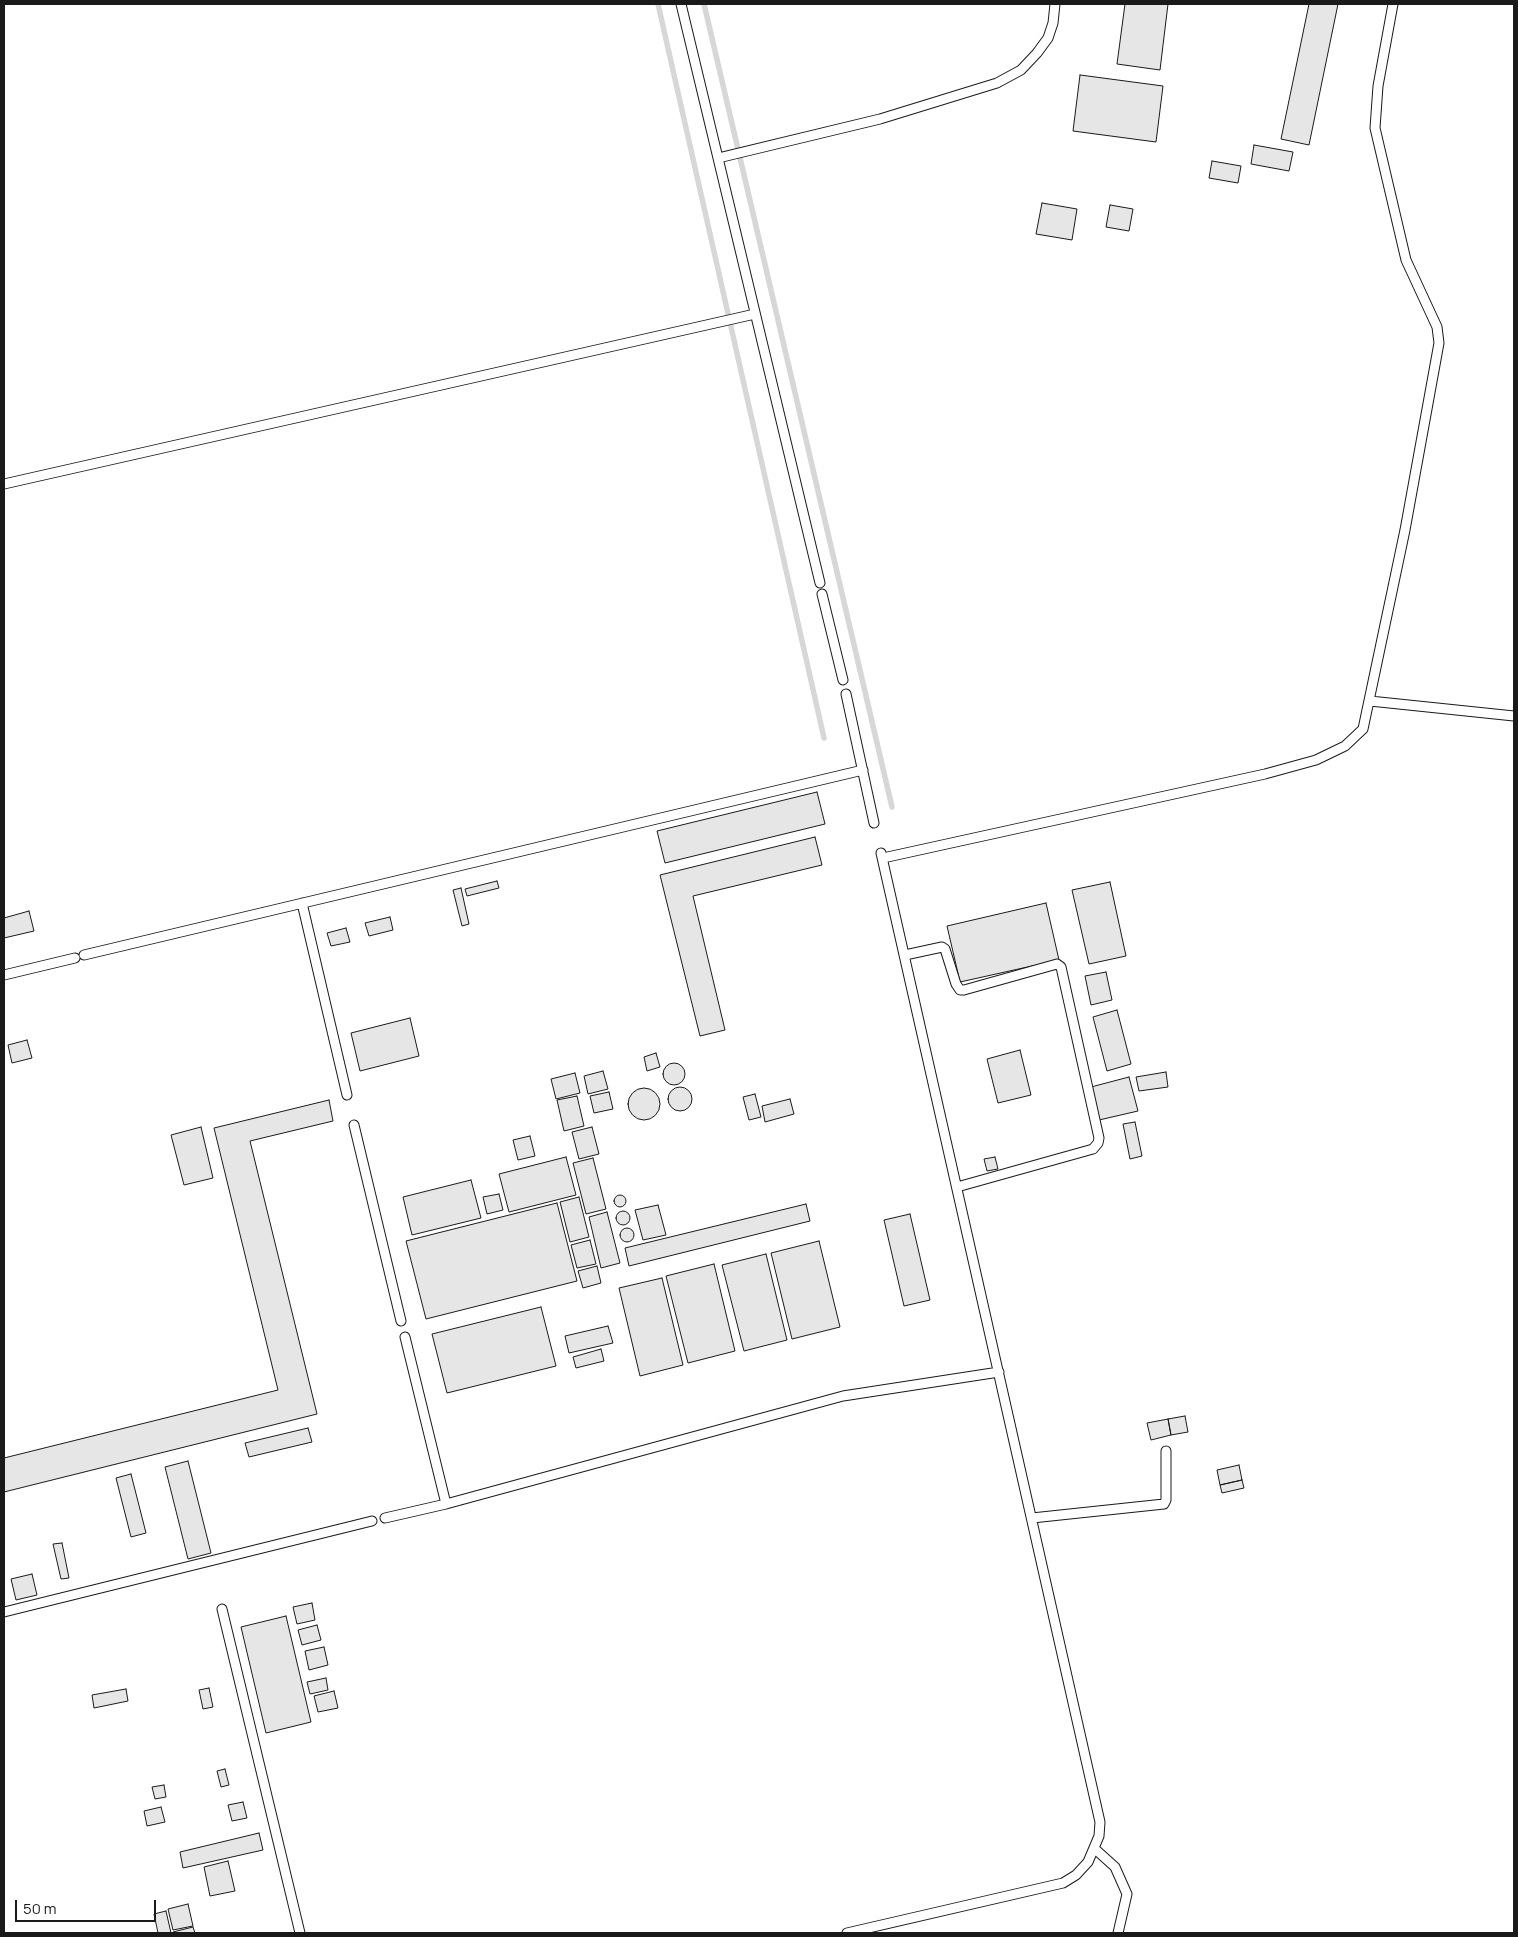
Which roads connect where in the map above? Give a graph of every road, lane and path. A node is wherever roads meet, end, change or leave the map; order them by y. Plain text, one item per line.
1 (681, 4) edge
2 (1056, 4) edge
3 (1394, 4) edge
4 (718, 158) junction
5 (755, 314) junction
6 (4, 484) edge
7 (820, 583) dead end
8 (822, 594) dead end
9 (843, 680) dead end
10 (846, 694) dead end
11 (1370, 701) junction
12 (1514, 716) edge
13 (863, 770) junction
14 (874, 823) dead end
15 (302, 904) junction
16 (905, 955) junction
17 (4, 975) edge
18 (347, 1095) dead end
19 (354, 1124) dead end
20 (957, 1187) junction
21 (401, 1321) dead end
22 (405, 1337) dead end
23 (999, 1372) junction
24 (1166, 1451) dead end
25 (446, 1504) junction
26 (385, 1518) dead end
27 (1032, 1518) junction
28 (372, 1521) dead end
29 (222, 1609) dead end
30 (4, 1612) edge
31 (1095, 1848) junction
32 (300, 1933) edge
33 (847, 1933) edge
34 (1118, 1933) edge

1 - 4 lane
2 - 4 lane
3 - 11 lane
4 - 5 lane
5 - 6 lane
5 - 7 lane
8 - 9 lane
10 - 13 lane
11 - 12 lane
11 - 16 lane
13 - 14 lane
13 - 15 lane
15 - 17 lane
15 - 18 lane
16 - 20 lane
16 - 20 lane
19 - 21 lane
20 - 23 lane
22 - 25 lane
23 - 25 lane
23 - 27 lane
24 - 27 lane
25 - 26 lane
27 - 31 lane
28 - 30 lane
29 - 32 lane
31 - 33 lane
31 - 34 lane

